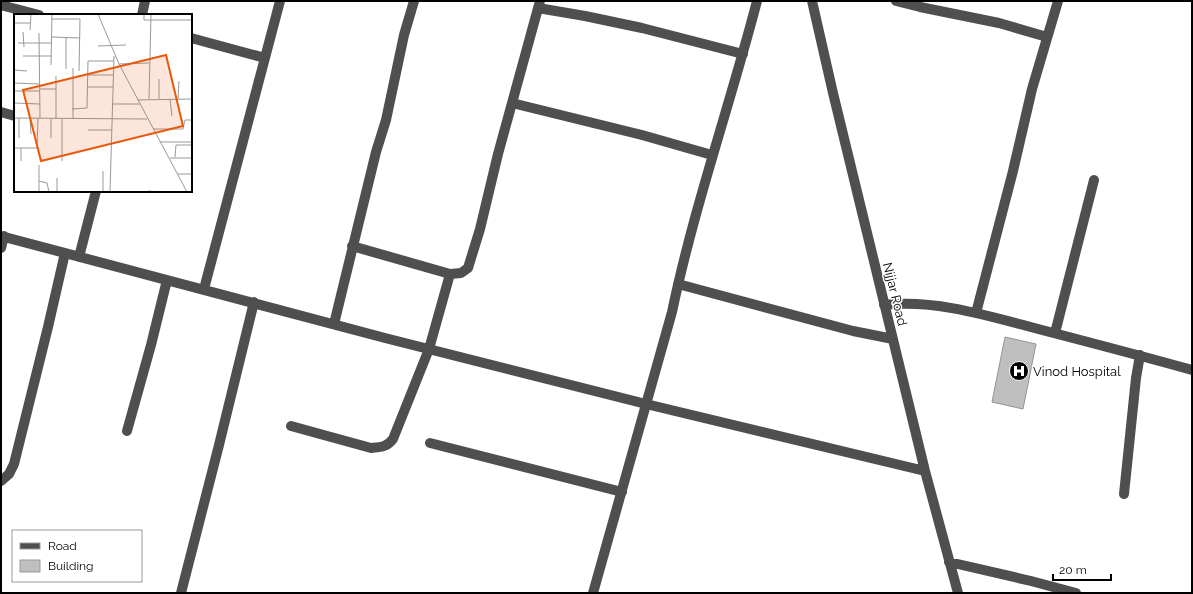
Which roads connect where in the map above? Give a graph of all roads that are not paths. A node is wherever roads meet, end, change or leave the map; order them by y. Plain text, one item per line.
1 (145, 1) edge
2 (280, 1) edge
3 (414, 1) edge
4 (758, 1) edge
5 (812, 1) edge
6 (896, 1) edge
7 (1058, 1) edge
8 (1, 4) edge
9 (539, 5) edge
10 (36, 14) edge
11 (142, 14) edge
12 (1048, 37) junction
13 (192, 38) edge
14 (743, 54) junction
15 (265, 58) junction
16 (512, 103) junction
17 (1, 112) edge
18 (14, 116) edge
19 (712, 154) junction
20 (1094, 180) dead end
21 (96, 192) edge
22 (2, 236) edge
23 (352, 246) junction
24 (1, 248) edge
25 (65, 253) junction
26 (79, 256) junction
27 (450, 274) junction
28 (167, 280) junction
29 (678, 284) junction
30 (204, 290) junction
31 (254, 302) junction
32 (884, 305) junction
33 (976, 313) junction
34 (334, 324) junction
35 (1055, 334) junction
36 (893, 339) junction
37 (429, 349) junction
38 (1140, 355) junction
39 (1192, 370) edge
40 (646, 404) junction
41 (292, 426) dead end
42 (127, 431) dead end
43 (430, 443) dead end
44 (925, 471) junction
45 (1, 481) edge
46 (622, 492) junction
47 (1124, 494) dead end
48 (949, 562) junction
49 (181, 593) edge
50 (593, 593) edge
51 (958, 593) edge
52 (1076, 593) edge

1 - 11 street
2 - 15 street
3 - 23 street
4 - 14 street
5 - 32 street, Nijjar Road
6 - 12 street
7 - 12 street
8 - 10 street
9 - 14 street
9 - 16 street
12 - 33 street
13 - 15 street
14 - 19 street
15 - 30 street
16 - 19 street
16 - 27 street
17 - 18 street
19 - 29 street
20 - 35 street
21 - 26 street
22 - 24 street
22 - 25 street
23 - 27 street
23 - 34 street
25 - 26 street
25 - 45 street
26 - 28 street
27 - 37 street
28 - 30 street
28 - 42 street
29 - 36 street
29 - 40 street
30 - 31 street
31 - 34 street
31 - 49 street
32 - 33 street
32 - 36 street, Nijjar Road
33 - 35 street
34 - 37 street
35 - 38 street
36 - 44 street, Nijjar Road
37 - 40 street
37 - 41 street
38 - 39 street
38 - 47 street
40 - 44 street
40 - 46 street
43 - 46 street
44 - 48 street, Nijjar Road
46 - 50 street
48 - 51 street, Nijjar Road
48 - 52 street

